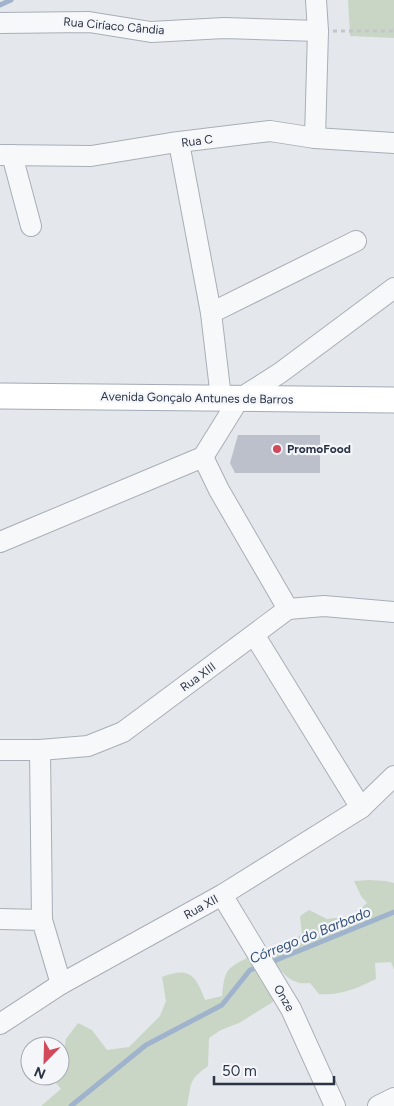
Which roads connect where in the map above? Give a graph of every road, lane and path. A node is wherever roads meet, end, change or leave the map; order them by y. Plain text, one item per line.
1 (316, 0) edge
2 (0, 23) edge
3 (318, 31) junction
4 (394, 31) edge
5 (316, 138) junction
6 (179, 143) junction
7 (394, 143) edge
8 (6, 155) edge
9 (31, 226) dead end
10 (356, 241) dead end
11 (394, 288) edge
12 (211, 313) junction
13 (0, 396) edge
14 (230, 398) junction
15 (394, 400) edge
16 (203, 457) junction
17 (0, 542) edge
18 (288, 609) junction
19 (394, 612) edge
20 (255, 636) junction
21 (0, 750) edge
22 (40, 750) junction
23 (394, 776) edge
24 (361, 808) junction
25 (222, 896) junction
26 (0, 919) edge
27 (42, 920) junction
28 (61, 984) junction
29 (0, 1024) edge
30 (394, 1098) edge
31 (335, 1106) edge
32 (378, 1106) edge

1 - 3 street
2 - 3 street, Rua Ciríaco Cândia
3 - 4 path
3 - 5 street
5 - 6 street, Rua C
5 - 7 street, Rua C
6 - 8 street, Rua C
6 - 12 street
8 - 9 street
10 - 12 street
11 - 14 street
12 - 14 street
13 - 14 main road, Avenida Gonçalo Antunes de Barros
14 - 15 main road, Avenida Gonçalo Antunes de Barros
14 - 16 street
16 - 17 street
16 - 18 street
18 - 19 street
18 - 20 street, Rua XIII
20 - 22 street, Rua XIII
20 - 24 street
21 - 22 street, Rua XIII
22 - 27 street
23 - 24 street, Rua XII
24 - 25 street, Rua XII
25 - 28 street, Rua XII
25 - 31 street, Onze
26 - 27 street
27 - 28 street
28 - 29 street, Rua XII
30 - 32 street

